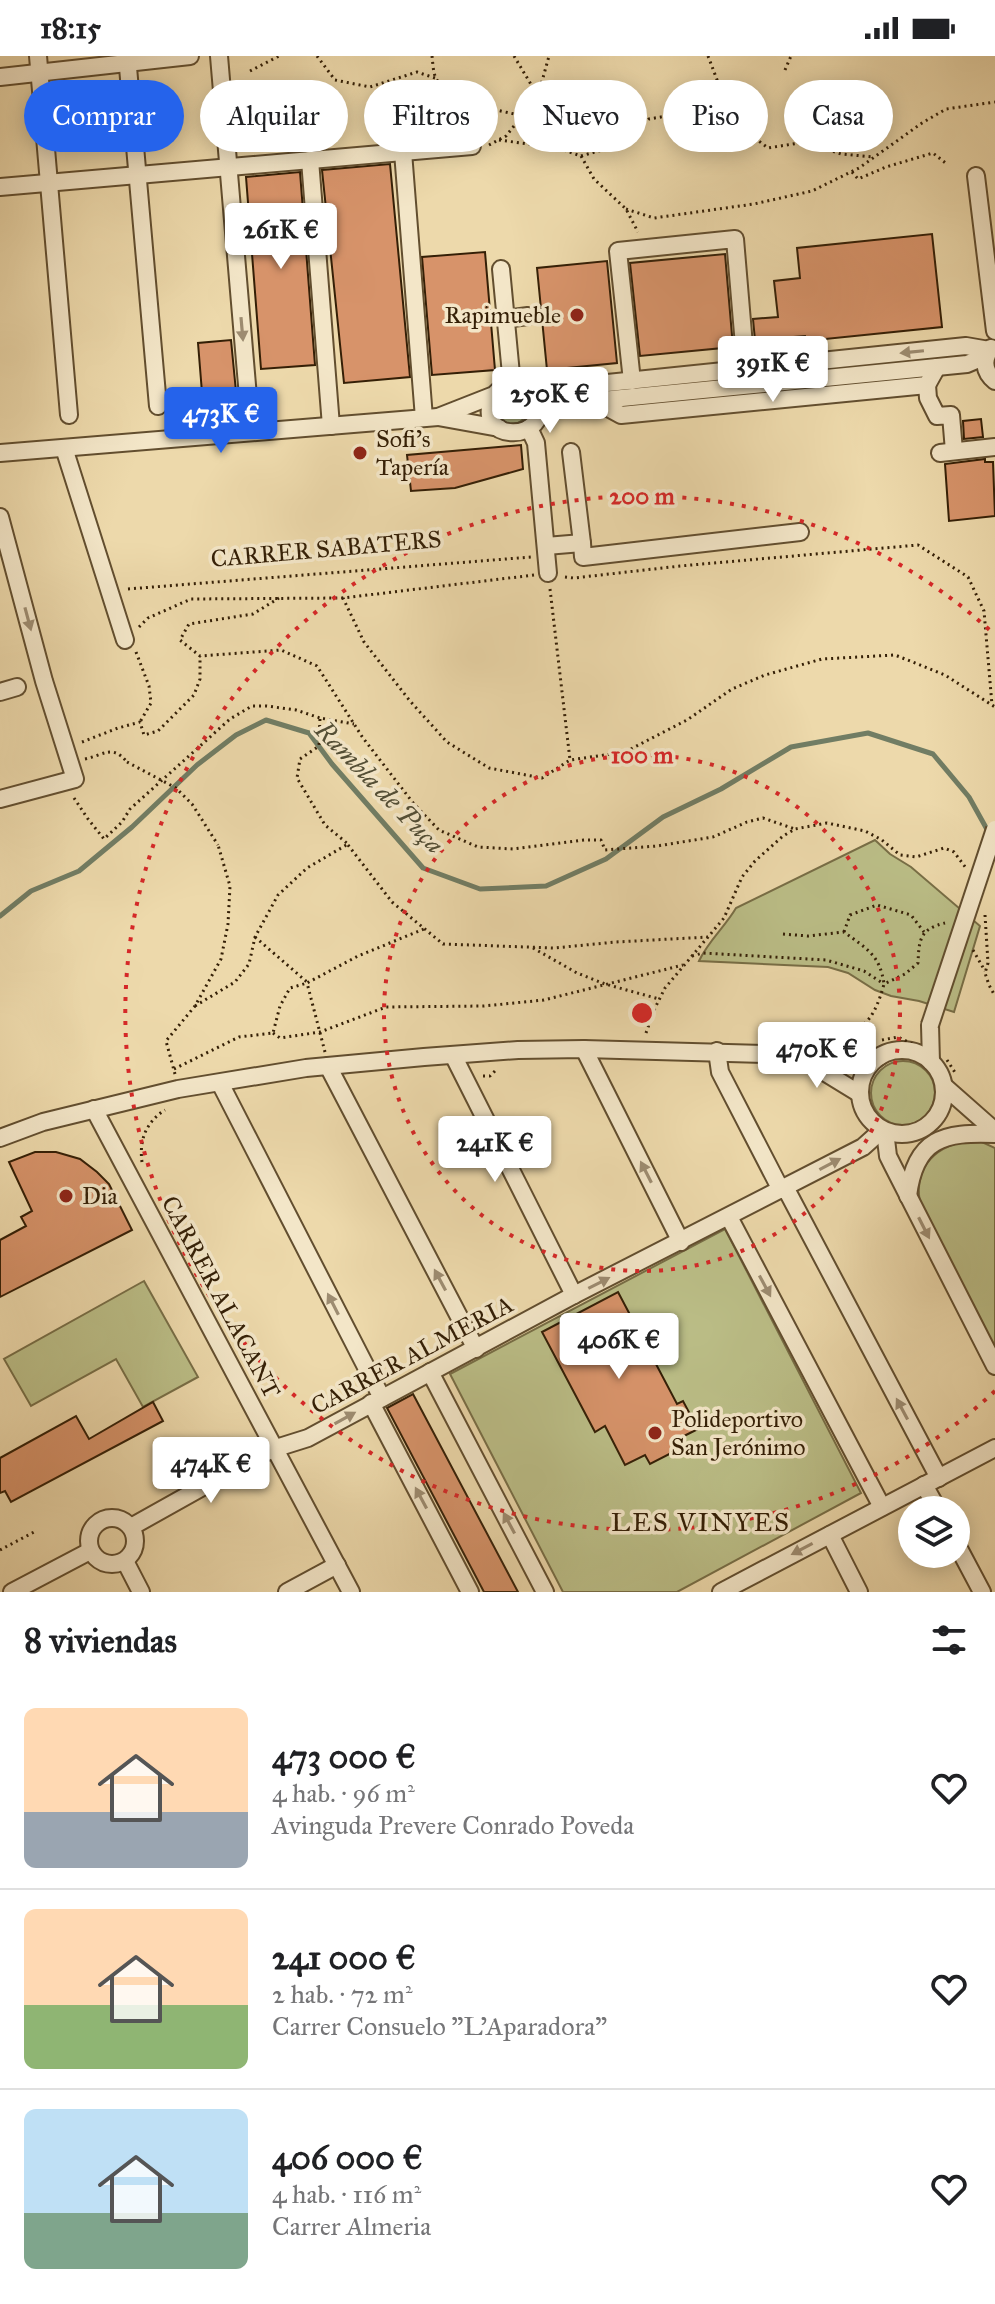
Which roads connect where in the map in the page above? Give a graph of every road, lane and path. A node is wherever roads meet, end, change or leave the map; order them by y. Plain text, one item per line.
1 (190, 56) edge
2 (219, 56) edge
3 (279, 56) edge
4 (317, 56) edge
5 (432, 56) edge
6 (514, 56) edge
7 (549, 56) edge
8 (708, 56) edge
9 (791, 56) edge
10 (128, 59) edge
11 (39, 64) edge
12 (785, 70) dead end
13 (250, 71) dead end
14 (0, 77) edge
15 (435, 78) junction
16 (528, 80) edge
17 (542, 80) edge
18 (717, 80) edge
19 (995, 102) edge
20 (514, 114) edge
21 (663, 117) edge
22 (514, 127) edge
23 (499, 140) joint
24 (514, 142) edge
25 (768, 148) edge
26 (403, 152) joint
27 (570, 152) edge
28 (581, 156) junction
29 (874, 157) junction
30 (310, 160) junction
31 (948, 165) dead end
32 (229, 167) junction
33 (852, 171) junction
34 (138, 175) junction
35 (976, 176) dead end
36 (49, 183) junction
37 (0, 187) edge
38 (626, 209) junction
39 (639, 233) dead end
40 (501, 269) dead end
41 (528, 316) dead end
42 (505, 319) junction
43 (995, 322) edge
44 (995, 331) edge
45 (990, 360) edge
46 (937, 367) junction
47 (746, 369) junction
48 (632, 381) junction
49 (512, 385) junction
50 (927, 385) junction
51 (494, 395) junction
52 (606, 399) junction
53 (535, 400) junction
54 (158, 406) dead end
55 (69, 415) dead end
56 (431, 417) junction
57 (331, 426) junction
58 (499, 428) junction
59 (529, 428) junction
60 (251, 432) junction
61 (995, 447) edge
62 (64, 448) junction
63 (571, 452) dead end
64 (0, 453) edge
65 (0, 517) edge
66 (800, 532) dead end
67 (582, 543) junction
68 (546, 551) junction
69 (548, 573) junction
70 (109, 590) junction
71 (279, 598) junction
72 (343, 598) junction
73 (125, 640) junction
74 (200, 656) junction
75 (993, 706) edge
76 (320, 718) junction
77 (140, 722) junction
78 (354, 724) junction
79 (67, 755) junction
80 (570, 760) junction
81 (67, 781) junction
82 (0, 799) edge
83 (795, 829) junction
84 (995, 829) edge
85 (348, 844) junction
86 (969, 874) dead end
87 (984, 908) dead end
88 (947, 923) dead end
89 (424, 929) junction
90 (844, 932) junction
91 (924, 932) junction
92 (783, 934) dead end
93 (255, 937) junction
94 (708, 937) junction
95 (532, 947) junction
96 (973, 950) dead end
97 (692, 956) junction
98 (683, 965) junction
99 (985, 973) junction
100 (307, 983) junction
101 (605, 984) junction
102 (884, 984) junction
103 (995, 996) edge
104 (659, 999) junction
105 (195, 1006) junction
106 (930, 1025) junction
107 (320, 1032) junction
108 (273, 1033) junction
109 (646, 1033) dead end
110 (789, 1046) junction
111 (584, 1049) junction
112 (717, 1051) junction
113 (906, 1051) junction
114 (453, 1055) junction
115 (879, 1057) junction
116 (931, 1062) junction
117 (328, 1066) junction
118 (174, 1069) junction
119 (220, 1083) junction
120 (944, 1086) junction
121 (178, 1089) junction
122 (860, 1094) junction
123 (94, 1109) junction
124 (168, 1109) dead end
125 (884, 1130) junction
126 (995, 1133) edge
127 (0, 1138) edge
128 (863, 1147) junction
129 (888, 1156) junction
130 (144, 1169) dead end
131 (783, 1188) junction
132 (908, 1196) junction
133 (729, 1217) junction
134 (681, 1242) junction
135 (574, 1295) junction
136 (476, 1349) junction
137 (995, 1366) edge
138 (430, 1372) junction
139 (376, 1401) junction
140 (995, 1448) edge
141 (273, 1449) junction
142 (932, 1481) junction
143 (935, 1496) edge
144 (882, 1507) junction
145 (131, 1527) junction
146 (36, 1531) dead end
147 (830, 1535) junction
148 (0, 1550) edge
149 (90, 1551) junction
150 (125, 1561) junction
151 (337, 1565) junction
152 (969, 1568) edge
153 (731, 1590) edge
154 (12, 1592) edge
155 (141, 1592) edge
156 (287, 1592) edge
157 (351, 1592) edge
158 (470, 1592) edge
159 (545, 1592) edge
160 (859, 1592) edge
161 (982, 1592) edge

1 - 10 street
2 - 32 street
3 - 13 path
4 - 15 path
5 - 15 path
6 - 16 path
7 - 17 path
8 - 18 path
9 - 12 path
10 - 11 street
10 - 34 street
11 - 14 street
11 - 36 street
15 - 20 path
19 - 29 path
21 - 28 path
22 - 23 path
23 - 24 path
25 - 29 path
26 - 30 street
26 - 56 street
27 - 28 path
28 - 38 path
29 - 33 path
30 - 32 street
30 - 57 street
31 - 33 path
32 - 34 street
32 -> 60 street
33 - 38 path
34 - 36 street
34 - 54 street
35 - 43 street
36 - 37 street
36 - 55 street
38 - 39 path
40 - 42 street
41 - 42 street
42 - 49 street
43 - 44 street
45 - 46 street
45 -> 47 street
46 - 50 street
46 - 52 street
47 - 48 street
47 - 48 street
48 - 53 street
49 - 51 street
49 - 53 street
50 - 52 street
50 - 61 street
51 - 56 street
51 - 58 street
52 - 53 street
53 - 59 street
56 - 57 street
56 - 58 street
57 - 60 street
58 - 59 street
59 - 68 street
60 - 62 street
62 - 64 street
62 - 70 street
63 - 67 street
65 -> 79 street
66 - 67 street
67 - 68 street
68 - 69 street
68 - 70 path, CARRER SABATERS
69 - 72 path
69 - 75 path
69 - 80 path
70 - 73 street
71 - 72 path
71 - 73 path
71 - 74 path
72 - 80 path
73 - 77 path
74 - 77 path
74 - 78 path
75 - 80 path
76 - 78 path
76 - 81 path
76 - 85 path
77 - 79 path
78 - 83 path
79 - 81 street
79 - 105 path, bridge
81 - 82 street
83 - 86 path
83 - 94 path
84 - 106 street, bridge
85 - 89 path
85 - 93 path
87 - 99 path
88 - 91 path
89 - 95 path
89 - 100 path
90 - 91 path
90 - 92 path
90 - 102 path
91 - 102 path
93 - 100 path
93 - 105 path
94 - 95 path
94 - 97 path
95 - 101 path
96 - 99 path
97 - 98 path
97 - 102 path
98 - 101 path
98 - 104 path
99 - 103 path
100 - 107 path
100 - 108 path
101 - 104 path
101 - 107 path
102 - 110 path
104 - 109 path
105 - 118 path
106 - 113 street
106 - 116 street
107 - 108 path
107 - 117 path
108 - 118 path
110 - 112 street
110 - 115 street
110 - 122 street
111 - 112 street
111 - 114 street
134 -> 111 street
112 - 131 street
113 - 115 street
113 - 116 street
114 - 117 street
114 - 135 street
115 - 122 street
116 - 120 street
117 - 119 street
136 -> 117 street
118 - 121 path
119 - 121 street
139 -> 119 street
120 - 125 street
120 - 126 street
121 - 123 street
122 - 125 street
123 - 127 street
123 - 141 street, CARRER ALACANT
124 - 130 path
125 - 128 street, CARRER ALMERIA
125 - 129 street
126 - 132 street
128 - 129 street
131 -> 128 street, CARRER ALMERIA
129 - 132 street
131 - 133 street, CARRER ALMERIA
142 -> 131 street
132 -> 137 street
133 - 134 street, CARRER ALMERIA
133 -> 144 street
135 -> 134 street, CARRER ALMERIA
135 - 136 street, CARRER ALMERIA
136 - 138 street, CARRER ALMERIA
138 - 139 street, CARRER ALMERIA
159 -> 138 street
141 -> 139 street, CARRER ALMERIA
158 -> 139 street
140 - 142 street
141 - 145 street, CARRER ALMERIA
141 - 151 street, CARRER ALACANT
142 - 143 street
142 - 144 street
144 - 147 street
145 - 149 street
145 - 150 street
146 - 148 path
147 -> 153 street
147 - 160 street
149 - 150 street
149 - 154 street
150 - 155 street
151 - 156 street
151 - 157 street, CARRER ALACANT
152 - 161 street

